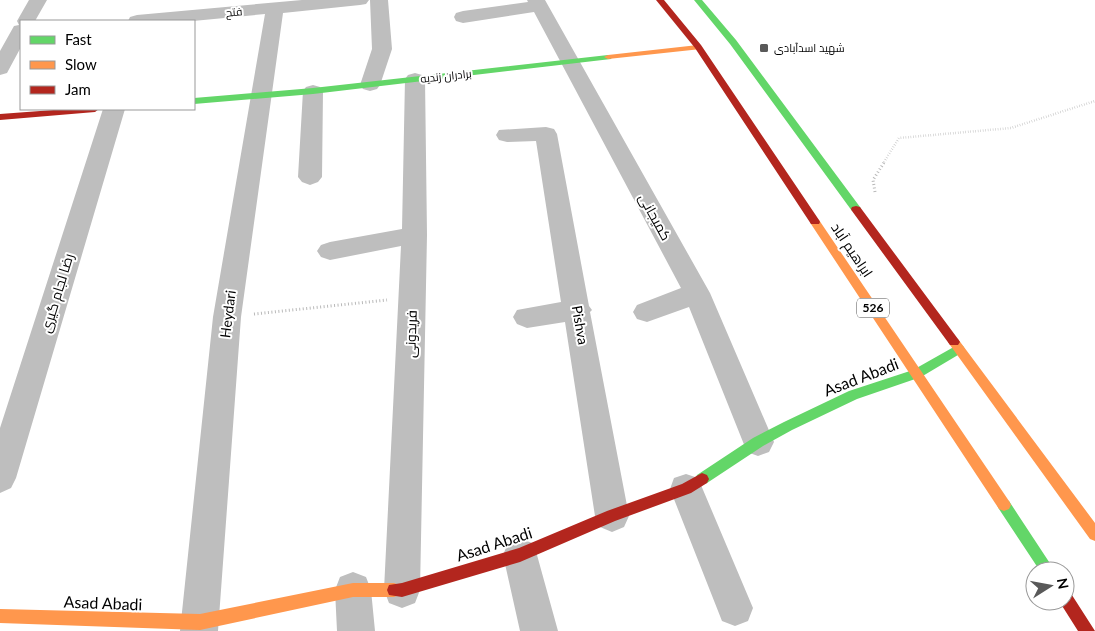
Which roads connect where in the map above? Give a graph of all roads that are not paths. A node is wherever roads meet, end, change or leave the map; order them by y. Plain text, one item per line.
1 (38, 0) edge
2 (150, 0) edge
3 (360, 0) edge
4 (379, 0) edge
5 (660, 0) edge
6 (698, 0) edge
7 (537, 3) edge
8 (275, 8) junction
9 (463, 16) dead end
10 (27, 20) edge
11 (143, 20) edge
12 (153, 20) edge
13 (20, 33) edge
14 (698, 47) junction
15 (569, 62) junction
16 (0, 69) edge
17 (415, 79) junction
18 (370, 85) junction
19 (313, 91) junction
20 (261, 95) junction
21 (195, 101) edge
22 (83, 110) edge
23 (114, 110) edge
24 (0, 117) edge
25 (507, 135) dead end
26 (310, 177) dead end
27 (414, 235) junction
28 (330, 251) dead end
29 (697, 293) junction
30 (578, 310) junction
31 (647, 312) dead end
32 (526, 317) dead end
33 (959, 349) junction
34 (917, 374) junction
35 (758, 442) junction
36 (0, 478) edge
37 (686, 489) junction
38 (612, 516) junction
39 (1095, 534) edge
40 (520, 554) junction
41 (1041, 561) edge
42 (354, 590) junction
43 (402, 590) junction
44 (735, 608) dead end
45 (1074, 611) edge
46 (0, 616) edge
47 (194, 628) edge
48 (356, 631) edge
49 (539, 631) edge
50 (1087, 631) edge

1 - 10 street
2 - 11 street
3 - 8 street, فتح
4 - 18 street
5 - 14 main road, ابراهیم آباد / 526
6 - 33 main road, ابراهیم آباد
7 - 9 street
7 - 15 street, کمیجانی
8 - 12 street, فتح
8 - 20 street, Heydari
13 - 16 street
14 - 15 main road, برادران زندیه
14 - 34 main road, ابراهیم آباد / 526
15 - 17 main road, برادران زندیه
15 - 29 street, کمیجانی
17 - 18 main road, برادران زندیه
17 - 27 street, فریدونی
18 - 19 main road, برادران زندیه
19 - 20 main road, برادران زندیه
19 - 26 street
20 - 21 main road, برادران زندیه
20 - 47 street, Heydari
22 - 24 main road
23 - 36 street, رضا لجام گیری
25 - 30 street, Pishva
27 - 28 street
27 - 43 street, فریدونی
29 - 31 street
29 - 35 street, کمیجانی
30 - 32 street
30 - 38 street, Pishva
33 - 34 main road, Asad Abadi
33 - 39 main road, ابراهیم آباد
34 - 35 main road, Asad Abadi
34 - 41 main road, ابراهیم آباد / 526
35 - 37 main road, Asad Abadi
37 - 38 main road, Asad Abadi
37 - 44 street
38 - 40 main road, Asad Abadi
40 - 43 main road, Asad Abadi
40 - 49 street
42 - 43 main road, Asad Abadi
42 - 47 main road, Asad Abadi
42 - 48 street
45 - 50 main road
46 - 47 main road, Asad Abadi

